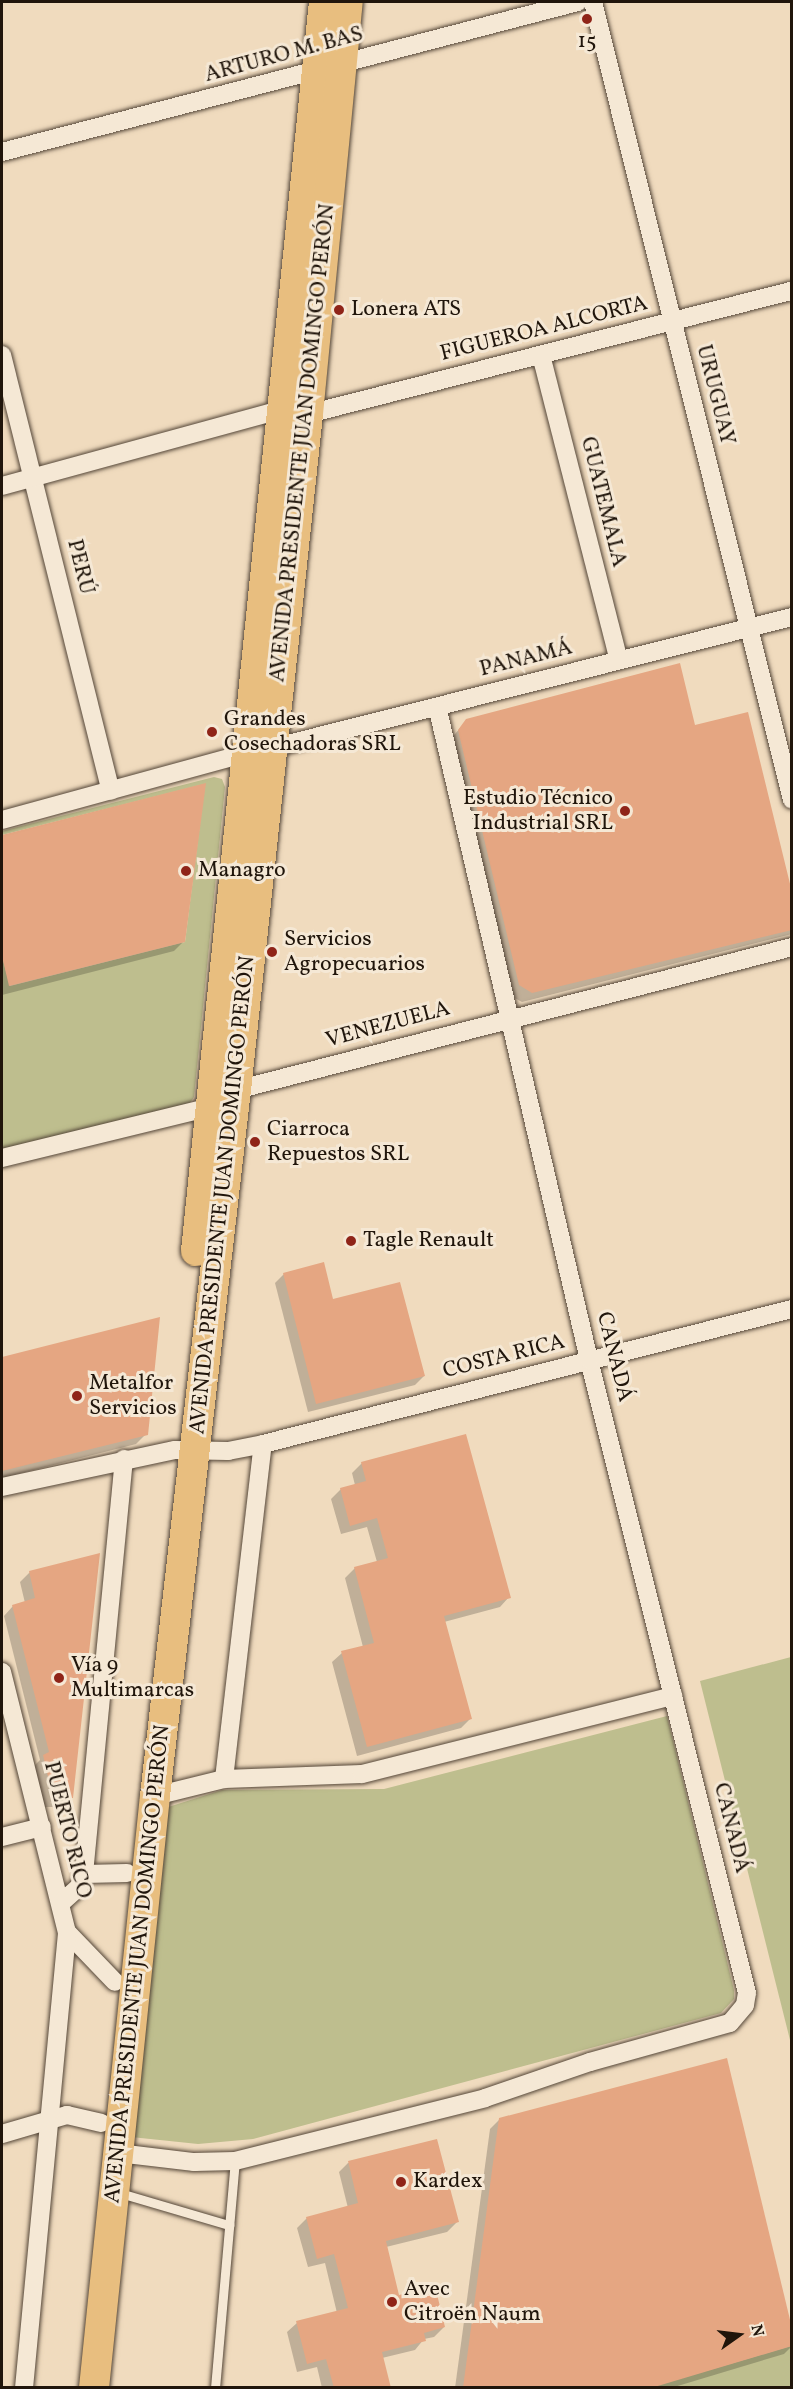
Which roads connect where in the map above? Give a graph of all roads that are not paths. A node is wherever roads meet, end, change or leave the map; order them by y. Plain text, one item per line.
1 (324, 2) edge
2 (348, 2) edge
3 (578, 2) edge
4 (593, 2) edge
5 (330, 66) junction
6 (2, 152) edge
7 (792, 291) edge
8 (672, 321) junction
9 (2, 355) edge
10 (541, 355) junction
11 (296, 412) junction
12 (32, 478) junction
13 (2, 486) edge
14 (792, 617) edge
15 (748, 628) junction
16 (619, 660) junction
17 (436, 706) junction
18 (259, 750) junction
19 (111, 791) junction
20 (792, 800) edge
21 (2, 820) edge
22 (792, 947) edge
23 (508, 1019) junction
24 (224, 1098) junction
25 (2, 1158) edge
26 (792, 1308) edge
27 (589, 1360) junction
28 (263, 1444) junction
29 (184, 1450) junction
30 (124, 1459) junction
31 (2, 1487) edge
32 (2, 1672) edge
33 (673, 1696) junction
34 (224, 1779) junction
35 (155, 1796) junction
36 (42, 1827) junction
37 (2, 1837) edge
38 (127, 1873) junction
39 (84, 1874) junction
40 (61, 1904) junction
41 (67, 1932) junction
42 (115, 1982) junction
43 (48, 2121) junction
44 (101, 2123) junction
45 (2, 2134) edge
46 (118, 2153) junction
47 (235, 2161) junction
48 (114, 2191) junction
49 (230, 2225) junction
50 (24, 2388) edge
51 (73, 2388) edge
52 (93, 2388) edge
53 (215, 2388) edge

1 - 5 main road, AVENIDA PRESIDENTE JUAN DOMINGO PERÓN
2 - 5 main road, AVENIDA PRESIDENTE JUAN DOMINGO PERÓN
3 - 5 street, ARTURO M. BAS
4 - 8 street, URUGUAY
5 - 6 street, ARTURO M. BAS
5 - 11 main road, AVENIDA PRESIDENTE JUAN DOMINGO PERÓN
7 - 8 street, FIGUEROA ALCORTA
8 - 10 street, FIGUEROA ALCORTA
8 - 15 street, URUGUAY
9 - 12 street, PERÚ
10 - 11 street, FIGUEROA ALCORTA
10 - 16 street, GUATEMALA
11 - 12 street, FIGUEROA ALCORTA
11 - 18 main road, AVENIDA PRESIDENTE JUAN DOMINGO PERÓN
12 - 13 street, FIGUEROA ALCORTA
12 - 19 street, PERÚ
14 - 15 street, PANAMÁ
15 - 16 street, PANAMÁ
15 - 20 street, URUGUAY
16 - 17 street, PANAMÁ
17 - 18 street, PANAMÁ
17 - 23 street, CANADÁ
18 - 19 street, PANAMÁ
18 - 24 main road, AVENIDA PRESIDENTE JUAN DOMINGO PERÓN
19 - 21 street, PANAMÁ
22 - 23 street, VENEZUELA
23 - 24 street, VENEZUELA
23 - 27 street, CANADÁ
24 - 25 street, VENEZUELA
24 - 29 main road, AVENIDA PRESIDENTE JUAN DOMINGO PERÓN
26 - 27 street, COSTA RICA
27 - 28 street, COSTA RICA
27 - 33 street, CANADÁ
28 - 29 street, COSTA RICA
28 - 34 street
29 - 30 street
29 - 35 main road, AVENIDA PRESIDENTE JUAN DOMINGO PERÓN
29 - 38 main road, AVENIDA PRESIDENTE JUAN DOMINGO PERÓN
30 - 31 street
30 - 39 street
32 - 36 street, PUERTO RICO
33 - 34 street
33 - 47 street, CANADÁ
34 - 35 street
35 - 46 main road, AVENIDA PRESIDENTE JUAN DOMINGO PERÓN
36 - 37 street
36 - 40 street, PUERTO RICO
38 - 39 street
38 - 42 main road, AVENIDA PRESIDENTE JUAN DOMINGO PERÓN
39 - 40 street
40 - 41 street, PUERTO RICO
41 - 42 street, PUERTO RICO
41 - 43 street
42 - 44 main road, AVENIDA PRESIDENTE JUAN DOMINGO PERÓN
43 - 44 street
43 - 45 street
43 - 50 street
44 - 51 main road, AVENIDA PRESIDENTE JUAN DOMINGO PERÓN
46 - 47 street
46 - 48 main road, AVENIDA PRESIDENTE JUAN DOMINGO PERÓN
47 - 49 lane
48 - 49 lane
48 - 52 main road, AVENIDA PRESIDENTE JUAN DOMINGO PERÓN
49 - 53 lane

